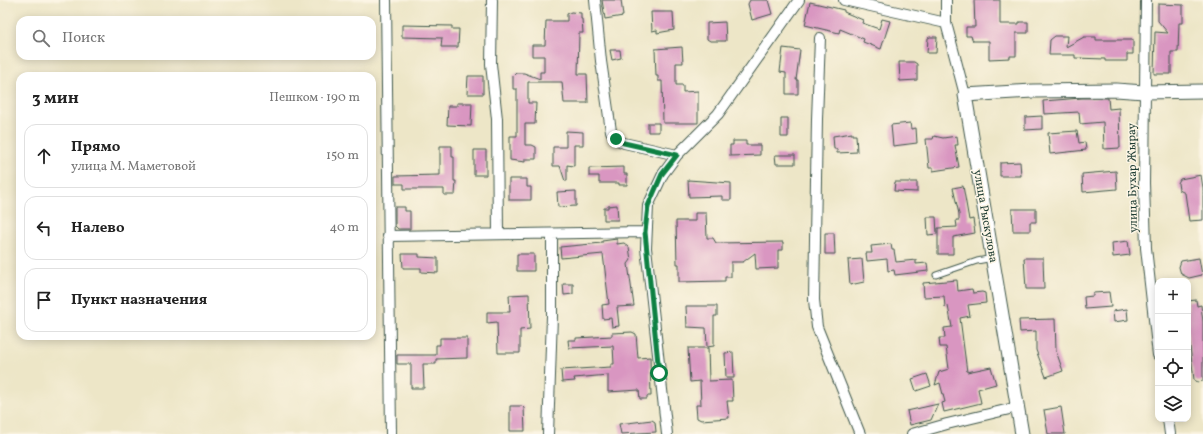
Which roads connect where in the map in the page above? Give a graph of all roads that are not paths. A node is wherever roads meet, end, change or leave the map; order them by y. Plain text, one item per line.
1 (386, 0) edge
2 (492, 0) edge
3 (595, 0) edge
4 (799, 0) edge
5 (844, 0) edge
6 (946, 0) edge
7 (1146, 0) edge
8 (946, 23) junction
9 (820, 38) dead end
10 (1144, 92) junction
11 (1203, 92) edge
12 (965, 95) junction
13 (677, 155) junction
14 (645, 232) junction
15 (498, 234) junction
16 (552, 234) junction
17 (388, 236) junction
18 (993, 258) junction
19 (936, 275) dead end
20 (1157, 350) edge
21 (1018, 407) junction
22 (1168, 422) edge
23 (391, 434) edge
24 (548, 434) edge
25 (667, 434) edge
26 (860, 434) edge
27 (912, 434) edge
28 (1022, 434) edge
29 (1170, 434) edge

1 - 17 street
2 - 15 street
3 - 13 street
4 - 13 street
5 - 8 street
6 - 8 street, улица Рыскулова
7 - 10 street, улица Бухар Жырау
8 - 12 street, улица Рыскулова
9 - 26 street
10 - 11 street
10 - 12 street
10 - 20 street, улица Бухар Жырау
12 - 18 street, улица Рыскулова
13 - 14 street
14 - 16 street
14 - 25 street
15 - 16 street
15 - 17 street
16 - 24 street
17 - 23 street
18 - 19 lane
18 - 21 street, улица Рыскулова
21 - 27 street
21 - 28 street, улица Рыскулова
22 - 29 street

